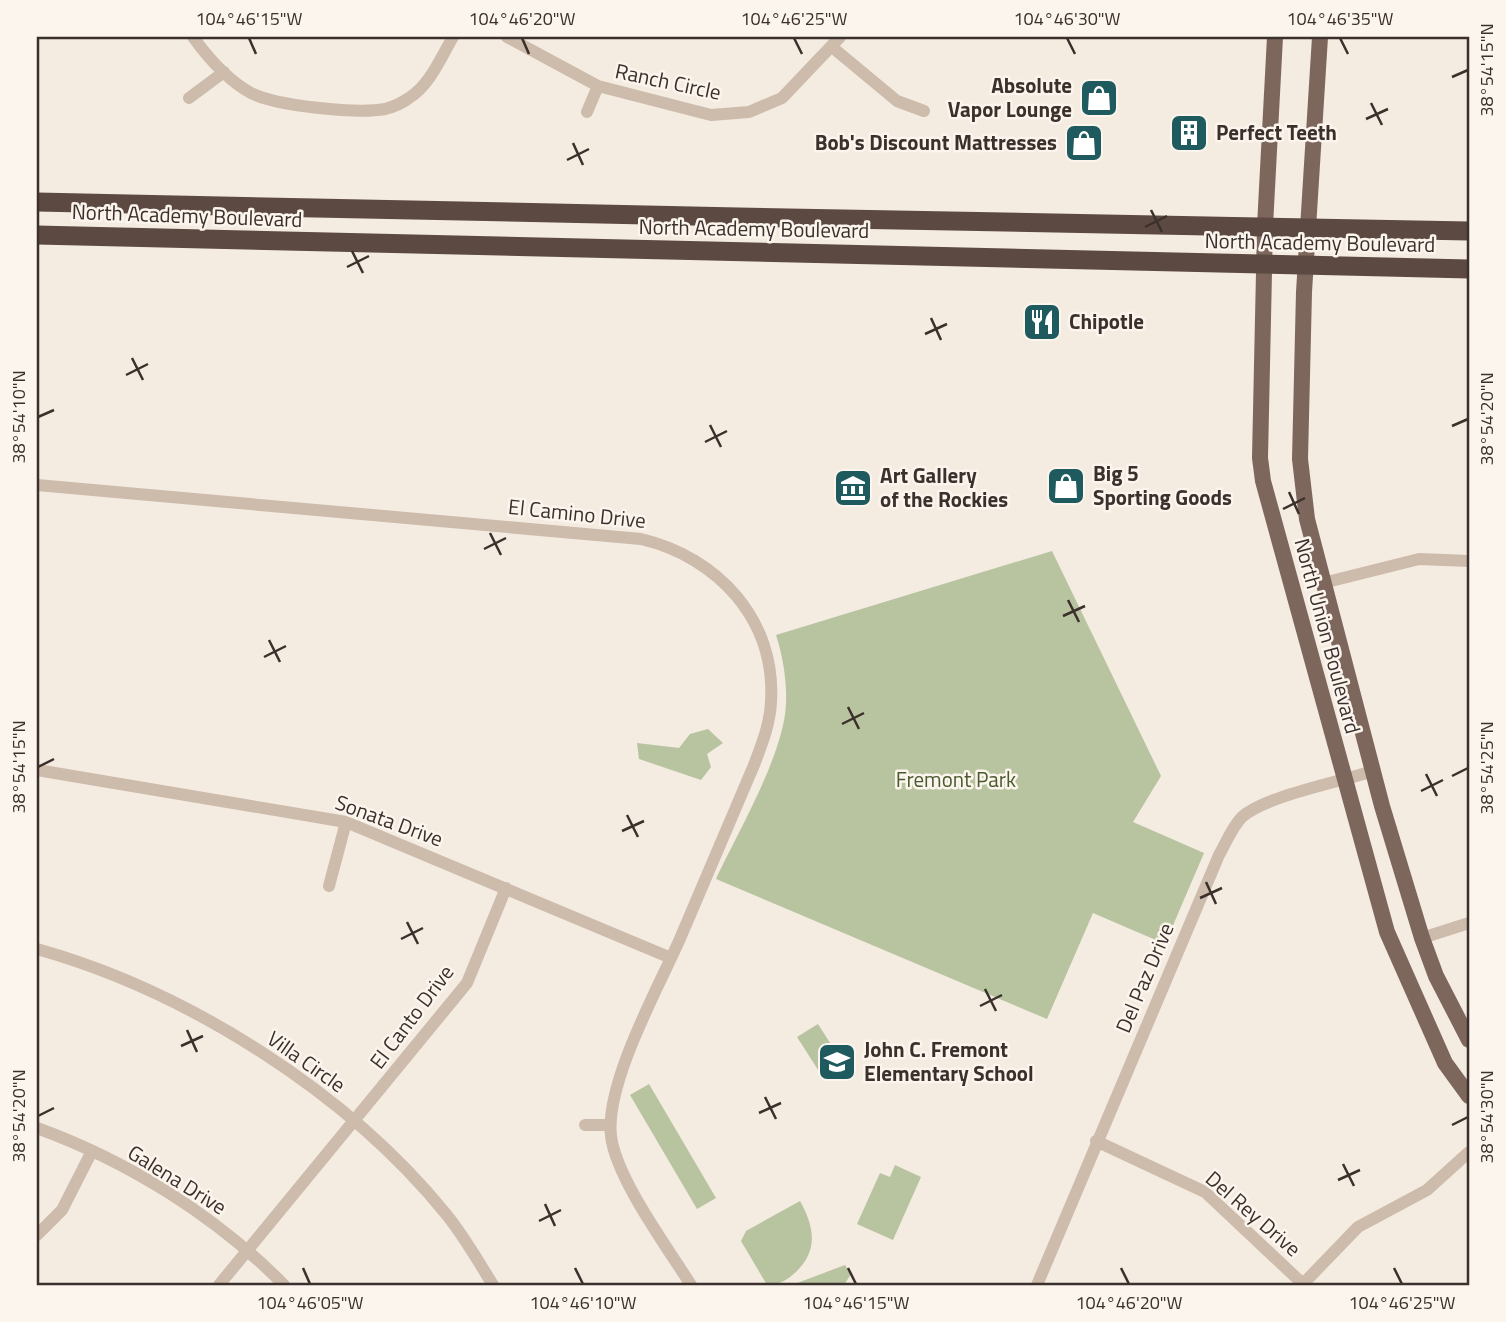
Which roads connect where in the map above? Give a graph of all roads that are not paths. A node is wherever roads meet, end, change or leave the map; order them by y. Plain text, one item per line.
1 (193, 37) edge
2 (453, 37) edge
3 (507, 37) edge
4 (1275, 37) edge
5 (1320, 37) edge
6 (836, 42) edge
7 (223, 72) junction
8 (598, 86) junction
9 (189, 98) dead end
10 (924, 111) dead end
11 (587, 112) dead end
12 (37, 202) edge
13 (1265, 226) junction
14 (1307, 228) junction
15 (1469, 231) edge
16 (37, 235) edge
17 (1264, 264) junction
18 (1305, 265) junction
19 (1469, 269) edge
20 (37, 485) edge
21 (1469, 561) edge
22 (1323, 583) junction
23 (37, 771) edge
24 (1373, 771) junction
25 (1345, 780) junction
26 (346, 822) junction
27 (329, 886) dead end
28 (506, 888) junction
29 (1469, 923) edge
30 (1422, 938) junction
31 (37, 949) edge
32 (671, 958) junction
33 (1469, 1040) edge
34 (1469, 1096) edge
35 (355, 1122) junction
36 (585, 1125) dead end
37 (611, 1125) junction
38 (37, 1128) edge
39 (1096, 1141) junction
40 (92, 1151) junction
41 (1469, 1152) edge
42 (37, 1235) edge
43 (248, 1250) junction
44 (219, 1285) edge
45 (284, 1285) edge
46 (493, 1285) edge
47 (691, 1285) edge
48 (1037, 1285) edge
49 (1303, 1285) edge

1 - 7 street
2 - 7 street
3 - 8 street, Ranch Circle
4 - 13 main road, North Union Boulevard
5 - 14 main road, North Union Boulevard
6 - 8 street, Ranch Circle
6 - 10 street, Ranch Circle
7 - 9 street
8 - 11 street, Ranch Circle
12 - 13 highway, North Academy Boulevard
13 - 14 highway, North Academy Boulevard
13 - 17 main road, North Union Boulevard
14 - 15 highway, North Academy Boulevard
14 - 18 main road, North Union Boulevard
16 - 17 highway, North Academy Boulevard
17 - 18 highway, North Academy Boulevard
17 - 25 main road, North Union Boulevard
18 - 19 highway, North Academy Boulevard
18 - 22 main road, North Union Boulevard
20 - 32 street, El Camino Drive
21 - 22 street
22 - 24 main road, North Union Boulevard
23 - 26 street, Sonata Drive
24 - 25 street, Del Paz Drive
24 - 30 main road, North Union Boulevard
25 - 34 main road, North Union Boulevard
25 - 39 street, Del Paz Drive
26 - 27 street
26 - 28 street, Sonata Drive
28 - 32 street, Sonata Drive
28 - 35 street, El Canto Drive
29 - 30 street
30 - 33 main road, North Union Boulevard
31 - 35 street, Villa Circle
32 - 37 street, El Camino Drive
35 - 43 street, El Canto Drive
35 - 46 street, Villa Circle
36 - 37 street
37 - 47 street, El Camino Drive
38 - 40 street, Galena Drive
39 - 48 street, Del Paz Drive
39 - 49 street, Del Rey Drive
40 - 42 street
40 - 43 street, Galena Drive
41 - 49 street
43 - 44 street, El Canto Drive
43 - 45 street, Galena Drive

